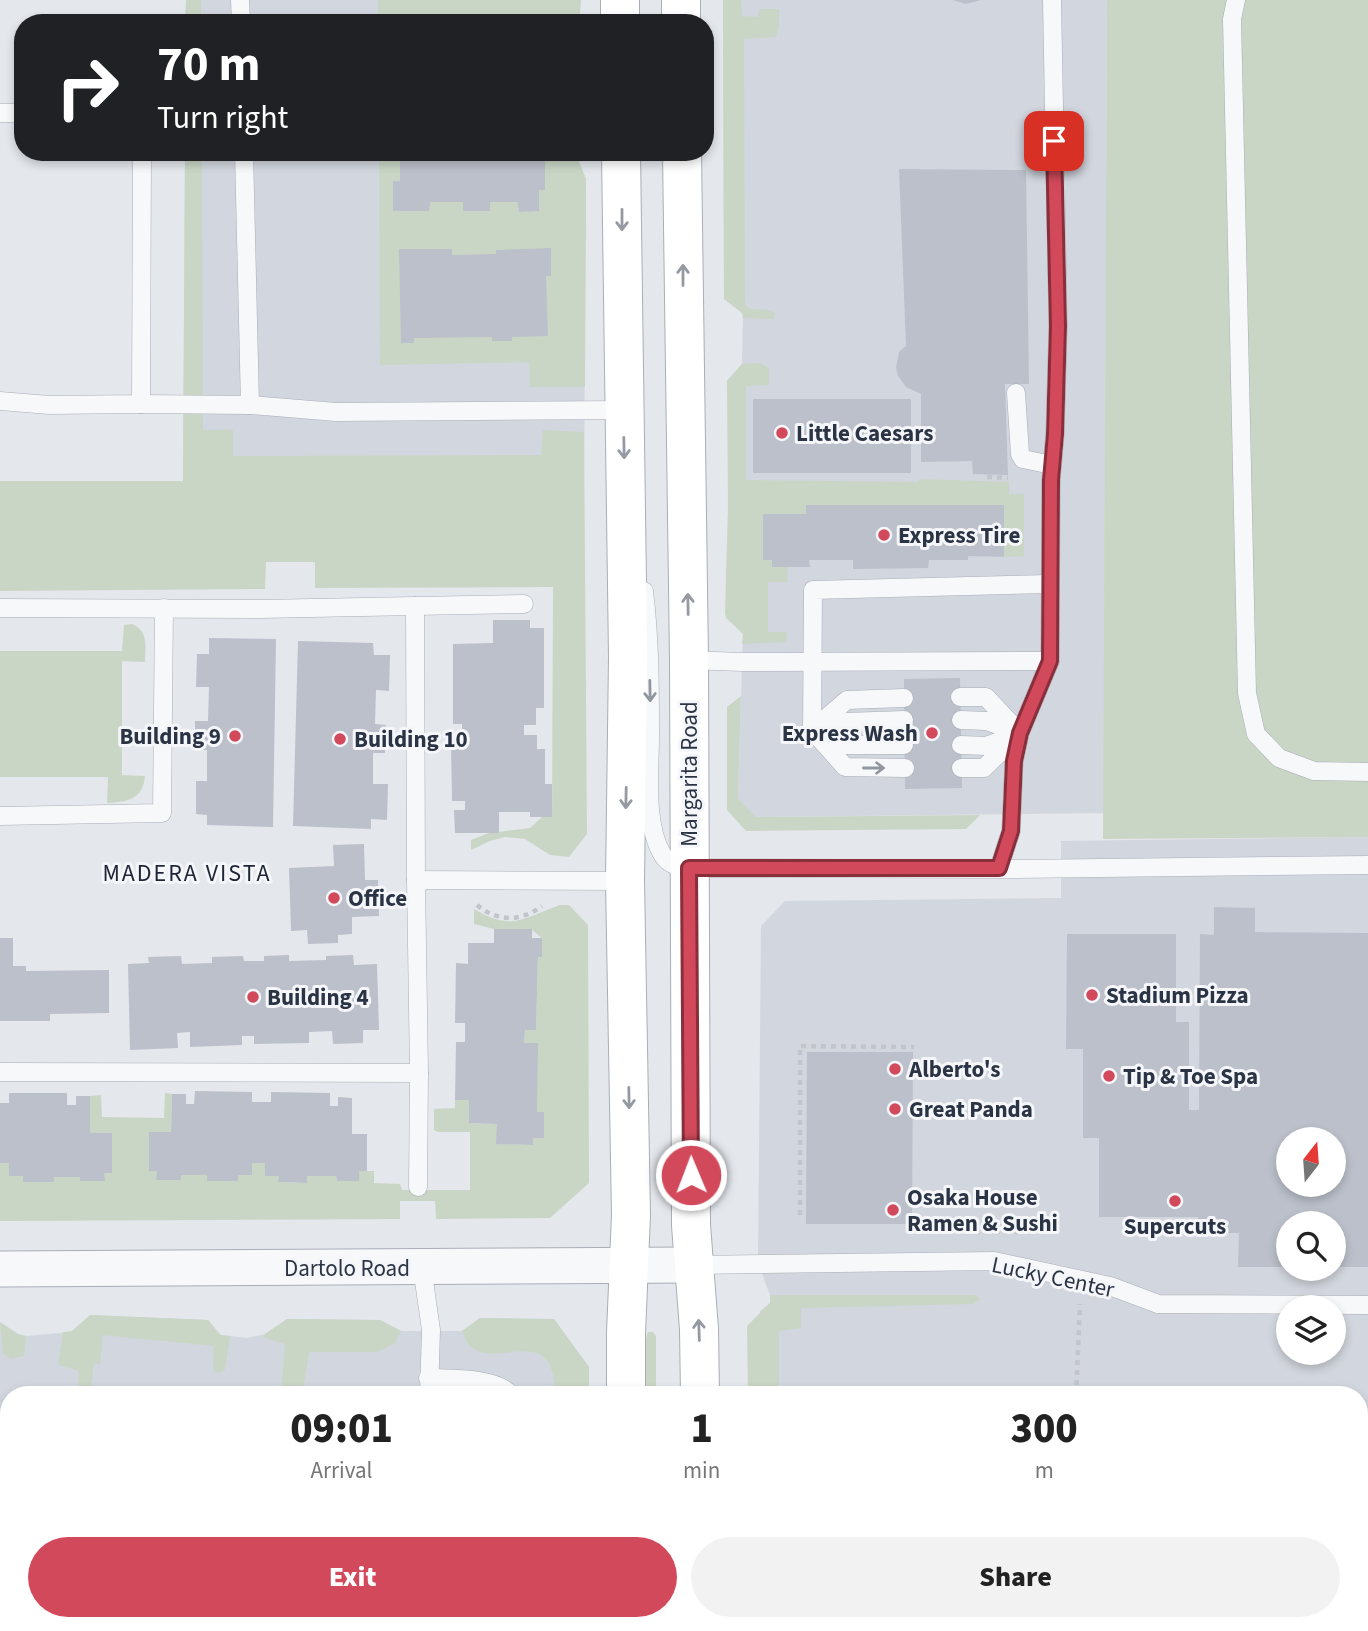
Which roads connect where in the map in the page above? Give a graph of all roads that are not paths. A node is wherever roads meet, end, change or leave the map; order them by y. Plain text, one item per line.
1 (1052, 0) edge
2 (1236, 0) edge
3 (142, 161) edge
4 (244, 161) edge
5 (621, 161) edge
6 (682, 161) edge
7 (1016, 393) dead end
8 (0, 401) edge
9 (141, 404) junction
10 (250, 405) junction
11 (624, 410) junction
12 (1052, 465) junction
13 (625, 528) junction
14 (1050, 584) junction
15 (524, 604) dead end
16 (415, 606) junction
17 (0, 608) edge
18 (164, 608) junction
19 (689, 660) junction
20 (813, 661) junction
21 (1050, 661) junction
22 (960, 697) dead end
23 (904, 698) dead end
24 (904, 720) dead end
25 (961, 720) dead end
26 (811, 730) junction
27 (1020, 733) junction
28 (904, 745) dead end
29 (961, 745) dead end
30 (905, 768) dead end
31 (961, 768) dead end
32 (1368, 772) edge
33 (0, 816) edge
34 (1368, 865) edge
35 (689, 868) junction
36 (999, 868) junction
37 (416, 880) junction
38 (625, 881) junction
39 (0, 1072) edge
40 (419, 1073) junction
41 (418, 1187) dead end
42 (694, 1265) junction
43 (629, 1266) junction
44 (422, 1268) junction
45 (0, 1269) edge
46 (1368, 1305) edge
47 (428, 1386) edge
48 (494, 1386) edge
49 (626, 1386) edge
50 (700, 1386) edge

1 - 12 lane
2 - 32 lane
3 - 9 lane
4 - 10 lane
5 -> 11 main road
19 -> 6 main road, Margarita Road
7 - 12 lane
8 - 9 lane
9 - 10 lane
10 - 11 lane
11 -> 13 main road
12 - 14 lane
13 -> 35 lane
13 -> 38 main road
14 - 20 lane
14 - 21 lane
15 - 16 lane
16 - 18 lane
16 - 37 lane
17 - 18 lane
18 - 33 lane
19 - 20 lane
19 - 35 main road, Margarita Road
20 - 21 lane
20 - 26 lane
21 - 27 lane
22 - 27 lane
23 - 26 lane
24 - 26 lane
25 - 27 lane
26 - 28 lane
26 -> 30 lane
27 - 29 lane
27 - 31 lane
27 - 36 lane
34 - 36 lane
35 - 36 lane
35 - 42 main road, Margarita Road
37 - 38 lane
37 - 40 lane
38 -> 43 main road
39 - 40 lane
40 - 41 lane
42 - 43 street, Dartolo Road
42 - 46 lane, Lucky Center
50 -> 42 main road, Margarita Road
43 - 44 street, Dartolo Road
43 - 49 main road
44 - 45 street, Dartolo Road
44 - 47 lane
47 - 48 lane

